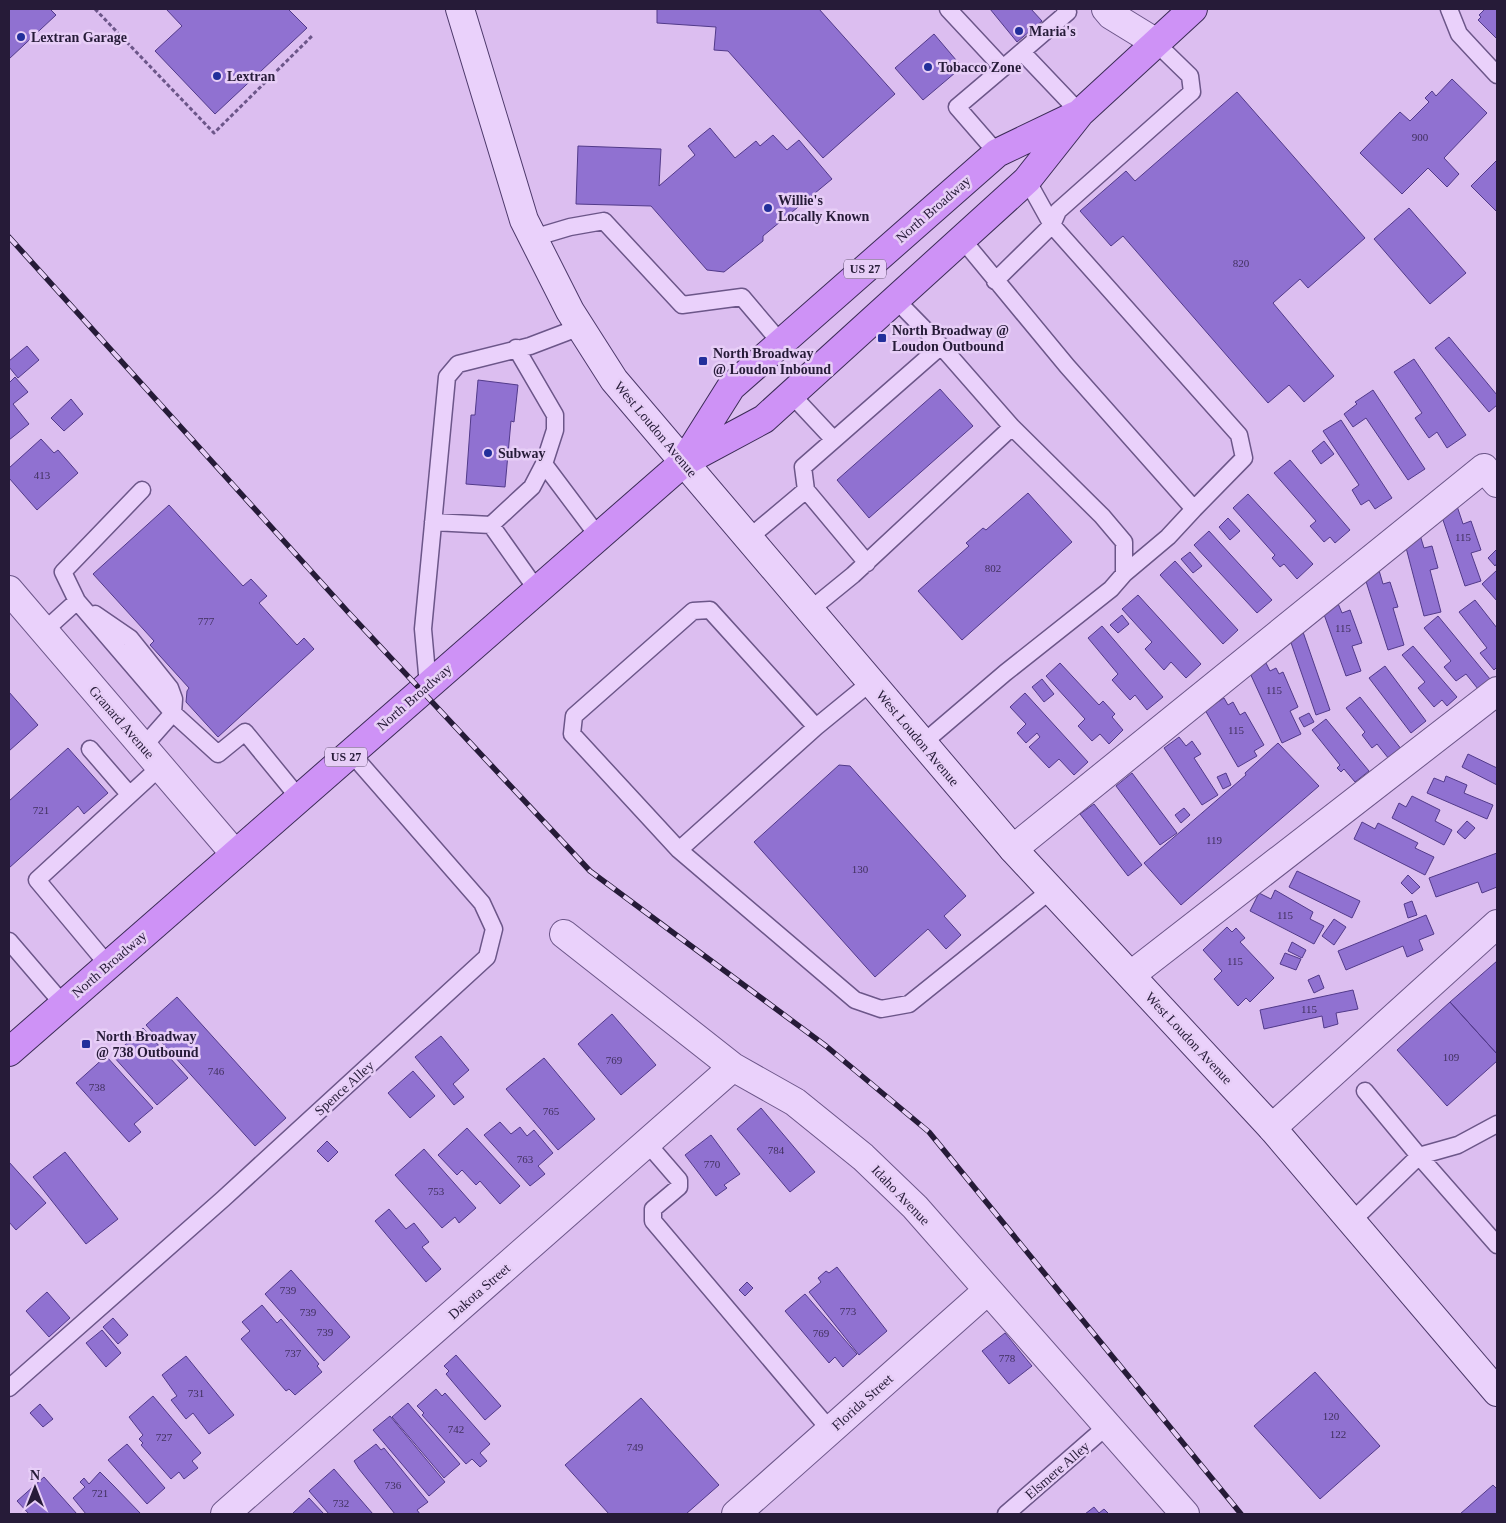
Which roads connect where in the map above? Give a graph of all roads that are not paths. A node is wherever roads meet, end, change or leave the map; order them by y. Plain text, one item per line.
1 (460, 9) edge
2 (948, 9) edge
3 (1065, 9) edge
4 (1106, 9) edge
5 (1193, 9) edge
6 (1448, 9) edge
7 (1155, 42) junction
8 (1022, 52) junction
9 (1003, 68) junction
10 (1497, 75) edge
11 (1080, 113) junction
12 (997, 153) junction
13 (1027, 180) junction
14 (1052, 225) junction
15 (533, 238) junction
16 (962, 239) junction
17 (996, 281) junction
18 (895, 299) junction
19 (580, 327) junction
20 (781, 343) junction
21 (942, 346) junction
22 (516, 348) junction
23 (791, 394) junction
24 (1012, 427) junction
25 (834, 440) junction
26 (684, 462) junction
27 (544, 464) junction
28 (1497, 483) edge
29 (142, 490) dead end
30 (806, 490) junction
31 (1194, 509) junction
32 (433, 522) junction
33 (491, 525) junction
34 (598, 536) junction
35 (750, 537) junction
36 (867, 563) junction
37 (1124, 574) junction
38 (9, 590) edge
39 (537, 590) junction
40 (77, 601) junction
41 (810, 610) junction
42 (44, 631) junction
43 (871, 682) junction
44 (428, 685) junction
45 (1497, 691) edge
46 (173, 713) junction
47 (816, 727) junction
48 (923, 743) junction
49 (143, 746) junction
50 (90, 749) dead end
51 (351, 753) junction
52 (160, 767) junction
53 (129, 794) junction
54 (299, 798) junction
55 (1013, 849) junction
56 (679, 850) junction
57 (235, 854) junction
58 (1051, 890) junction
59 (1497, 924) edge
60 (564, 934) dead end
61 (10, 944) edge
62 (108, 965) junction
63 (1131, 975) junction
64 (63, 1004) junction
65 (9, 1052) edge
66 (733, 1068) junction
67 (1365, 1091) dead end
68 (1497, 1124) edge
69 (1272, 1128) junction
70 (647, 1143) junction
71 (1419, 1156) junction
72 (1352, 1221) junction
73 (1497, 1244) edge
74 (988, 1291) junction
75 (9, 1388) edge
76 (1497, 1392) edge
77 (1107, 1426) junction
78 (830, 1430) junction
79 (225, 1514) edge
80 (736, 1514) edge
81 (1006, 1514) edge
82 (1185, 1514) edge

1 - 15 street, West Loudon Avenue
2 - 9 lane
3 - 8 lane
4 - 7 street
5 - 7 main road, North Broadway / US 27
6 - 10 lane
7 - 11 main road, North Broadway / US 27
7 - 14 lane
8 - 9 lane
8 - 11 lane
9 - 12 lane
11 - 12 main road, North Broadway / US 27
11 - 13 main road, North Broadway / US 27
12 - 20 main road, North Broadway / US 27
13 - 14 lane
13 - 16 main road, North Broadway / US 27
14 - 17 lane
14 - 31 lane
15 - 19 street, West Loudon Avenue
15 - 20 lane
16 - 17 lane
16 - 18 main road, North Broadway / US 27
17 - 31 lane
18 - 21 lane
18 - 23 main road, North Broadway / US 27
19 - 22 lane
19 - 26 street, West Loudon Avenue
20 - 26 main road, North Broadway / US 27
21 - 24 lane
21 - 25 lane
22 - 27 lane
22 - 32 lane
23 - 25 lane
23 - 26 main road, North Broadway / US 27
24 - 36 lane
24 - 37 lane
25 - 30 lane
26 - 34 main road, North Broadway / US 27
26 - 35 street, West Loudon Avenue
27 - 33 lane
27 - 34 lane
28 - 55 street
29 - 40 lane
30 - 35 lane
30 - 36 lane
31 - 37 lane
32 - 33 lane
32 - 44 lane
33 - 39 lane
34 - 39 main road, North Broadway / US 27
35 - 41 street, West Loudon Avenue
36 - 41 lane
37 - 48 lane
38 - 42 street, Granard Avenue
39 - 44 main road, North Broadway / US 27
40 - 42 lane
40 - 46 lane
41 - 43 street, West Loudon Avenue
42 - 49 street, Granard Avenue
43 - 47 lane
43 - 48 street, West Loudon Avenue
44 - 51 main road, North Broadway / US 27
45 - 63 street
46 - 49 lane
46 - 54 lane
47 - 56 lane
47 - 56 lane
48 - 55 street, West Loudon Avenue
49 - 52 street, Granard Avenue
50 - 53 lane
51 - 54 main road, North Broadway / US 27
51 - 75 lane, Spence Alley
52 - 53 lane
52 - 57 street, Granard Avenue
53 - 62 lane
54 - 57 main road, North Broadway / US 27
55 - 58 street, West Loudon Avenue
56 - 58 lane
57 - 62 main road, North Broadway / US 27
58 - 63 street, West Loudon Avenue
59 - 69 street
60 - 66 street, Idaho Avenue
61 - 64 lane
62 - 64 main road, North Broadway / US 27
63 - 69 street, West Loudon Avenue
64 - 65 main road, North Broadway / US 27
66 - 70 street, Dakota Street
66 - 74 street, Idaho Avenue
67 - 71 lane
68 - 71 lane
69 - 72 street, West Loudon Avenue
70 - 78 lane
70 - 79 street, Dakota Street
71 - 72 lane
71 - 73 lane
72 - 76 street, West Loudon Avenue
74 - 77 street, Idaho Avenue
74 - 78 street, Florida Street
77 - 81 lane, Elsmere Alley
77 - 82 street, Idaho Avenue
78 - 80 street, Florida Street

